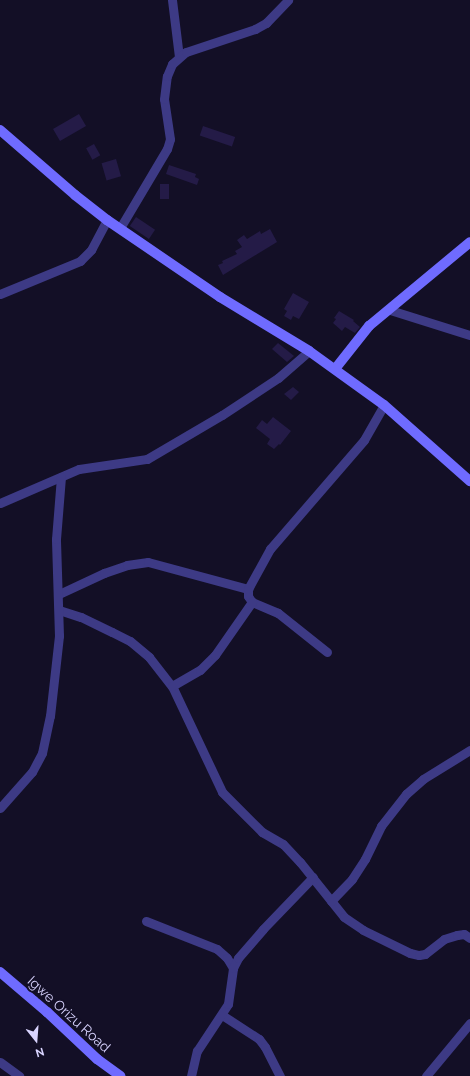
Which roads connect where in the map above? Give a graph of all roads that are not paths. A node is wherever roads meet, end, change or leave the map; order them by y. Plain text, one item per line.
1 (172, 0) edge
2 (288, 0) edge
3 (179, 57) junction
4 (0, 130) edge
5 (107, 220) junction
6 (120, 228) junction
7 (470, 242) edge
8 (0, 294) edge
9 (390, 310) junction
10 (470, 335) edge
11 (309, 351) junction
12 (335, 369) junction
13 (384, 406) junction
14 (61, 477) junction
15 (470, 481) edge
16 (0, 502) edge
17 (248, 589) junction
18 (59, 594) junction
19 (252, 602) junction
20 (59, 610) junction
21 (327, 652) dead end
22 (172, 686) junction
23 (470, 750) edge
24 (0, 808) edge
25 (313, 877) junction
26 (331, 901) junction
27 (146, 921) dead end
28 (470, 938) edge
29 (233, 968) junction
30 (0, 972) edge
31 (222, 1015) junction
32 (470, 1022) edge
33 (0, 1062) edge
34 (19, 1076) edge
35 (120, 1076) edge
36 (192, 1076) edge
37 (280, 1076) edge
38 (426, 1076) edge

1 - 3 street
2 - 3 street
3 - 6 street
4 - 5 street
5 - 6 street
5 - 8 street
6 - 11 street
7 - 9 street
9 - 10 street
9 - 12 street
11 - 12 street
11 - 14 street
12 - 13 street
13 - 15 street
13 - 17 street
14 - 16 street
14 - 18 street
17 - 18 street
17 - 19 street
18 - 20 street
19 - 21 street
19 - 22 street
20 - 22 street
20 - 24 street
22 - 25 street
23 - 26 street
25 - 26 street
25 - 29 street
26 - 28 street
27 - 29 street
29 - 31 street
30 - 35 street, Igwe Orizu Road
31 - 36 street
31 - 37 street
32 - 38 street
33 - 34 street

